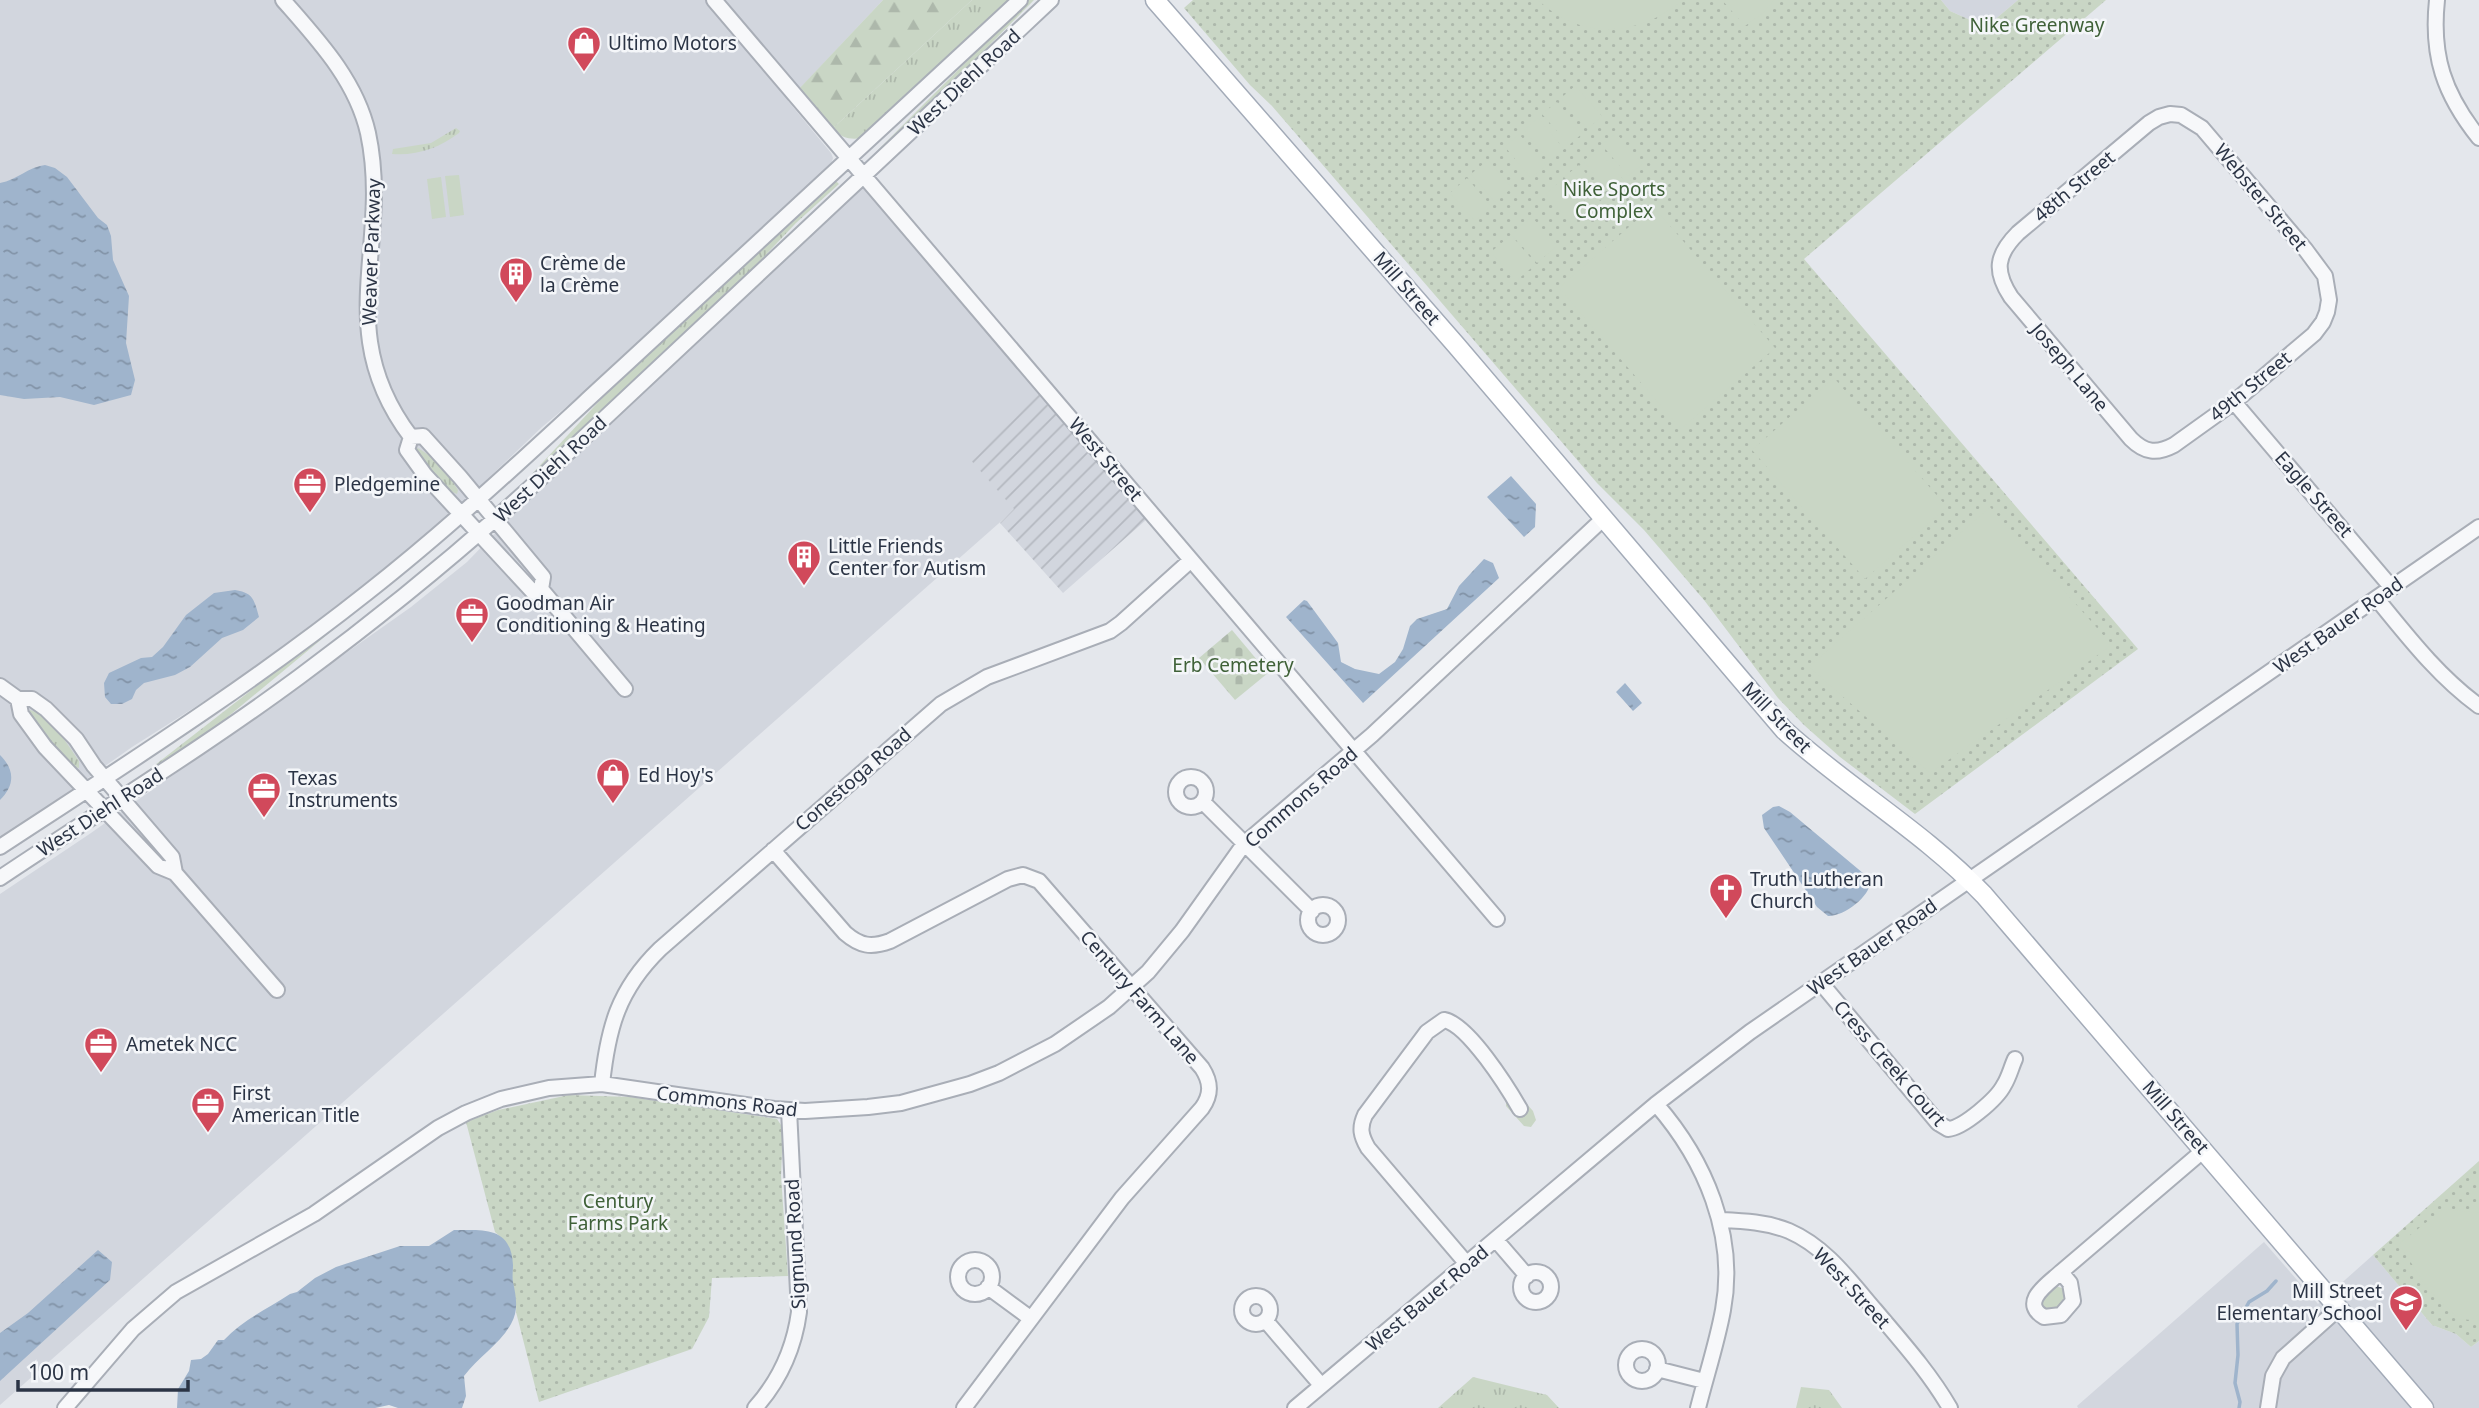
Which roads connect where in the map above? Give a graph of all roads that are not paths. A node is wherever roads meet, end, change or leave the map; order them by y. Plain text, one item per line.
1 (283, 0) edge
2 (715, 0) edge
3 (1020, 0) edge
4 (1051, 0) edge
5 (1155, 0) edge
6 (2437, 0) edge
7 (2170, 114) joint
8 (2479, 138) edge
9 (850, 159) junction
10 (864, 175) junction
11 (2000, 274) joint
12 (2329, 300) joint
13 (2234, 402) junction
14 (411, 437) junction
15 (2150, 451) joint
16 (478, 500) junction
17 (462, 514) junction
18 (1604, 518) junction
19 (494, 520) junction
20 (2479, 527) edge
21 (480, 533) junction
22 (1191, 560) junction
23 (2392, 588) junction
24 (541, 589) junction
25 (2377, 599) junction
26 (0, 686) edge
27 (625, 689) dead end
28 (18, 699) junction
29 (2479, 706) edge
30 (1355, 751) junction
31 (104, 779) junction
32 (86, 790) junction
33 (121, 797) junction
34 (1203, 802) dead end
35 (104, 809) junction
36 (1244, 844) junction
37 (0, 847) edge
38 (773, 850) junction
39 (175, 873) junction
40 (0, 877) edge
41 (1969, 880) junction
42 (1312, 911) dead end
43 (1497, 919) dead end
44 (1821, 983) junction
45 (1132, 988) junction
46 (277, 990) dead end
47 (2015, 1059) dead end
48 (602, 1084) junction
49 (1656, 1104) junction
50 (1520, 1109) dead end
51 (789, 1110) junction
52 (2204, 1150) junction
53 (1721, 1220) junction
54 (1496, 1240) junction
55 (1467, 1264) junction
56 (2061, 1272) dead end
57 (1527, 1276) dead end
58 (988, 1287) dead end
59 (2339, 1308) junction
60 (1030, 1318) junction
61 (1266, 1321) dead end
62 (1657, 1369) dead end
63 (1704, 1381) junction
64 (1321, 1385) junction
65 (65, 1408) edge
66 (755, 1408) edge
67 (964, 1408) edge
68 (1295, 1408) edge
69 (1698, 1408) edge
70 (1950, 1408) edge
71 (2268, 1408) edge
72 (2424, 1408) edge

1 - 14 street, Weaver Parkway
2 - 9 street, West Street
3 - 9 street, West Diehl Road
4 - 10 street, West Diehl Road
5 - 18 main road, Mill Street
6 - 8 street
7 - 11 street, 48th Street
7 - 12 street, Webster Street
9 - 10 street, West Street
9 - 16 street, West Diehl Road
10 - 19 street, West Diehl Road
10 - 22 street, West Street
11 - 15 street, Joseph Lane
12 - 13 street, 49th Street
13 - 15 street, 49th Street
13 - 23 street, Eagle Street
14 - 16 street, Weaver Parkway
14 - 17 street, Weaver Parkway
16 - 17 street, West Diehl Road
16 - 19 street
17 - 21 street
17 - 31 street, West Diehl Road
18 - 30 street, Commons Road
18 - 41 main road, Mill Street
19 - 21 street, West Diehl Road
19 - 24 street
20 - 23 street, West Bauer Road
21 - 24 street
21 - 33 street, West Diehl Road
22 - 30 street, West Street
22 - 38 street, Conestoga Road
23 - 25 street, West Bauer Road
24 - 27 street
25 - 29 street
25 - 41 street, West Bauer Road
26 - 28 street
28 - 31 street
28 - 32 street
30 - 36 street, Commons Road
30 - 43 street, West Street
31 - 32 street, West Diehl Road
31 - 33 street
32 - 35 street
32 - 37 street, West Diehl Road
33 - 35 street, West Diehl Road
33 - 39 street
34 - 36 street
35 - 39 street
35 - 40 street, West Diehl Road
36 - 42 street
36 - 45 street, Commons Road
38 - 45 street, Century Farm Lane
38 - 48 street, Conestoga Road
39 - 46 street
41 - 44 street, West Bauer Road
41 - 52 main road, Mill Street
44 - 47 street, Cress Creek Court
44 - 49 street, West Bauer Road
45 - 51 street, Commons Road
45 - 60 street, Century Farm Lane
48 - 51 street, Commons Road
48 - 65 street, Commons Road
49 - 53 street
49 - 54 street, West Bauer Road
50 - 55 street
51 - 66 street, Sigmund Road
52 - 56 street
52 - 59 main road, Mill Street
53 - 63 street
53 - 70 street, West Street
54 - 55 street, West Bauer Road
54 - 57 street
55 - 64 street, West Bauer Road
58 - 60 street
59 - 71 street
59 - 72 main road, Mill Street
60 - 67 street, Century Farm Lane
61 - 64 street
62 - 63 street
63 - 69 street
64 - 68 street, West Bauer Road

